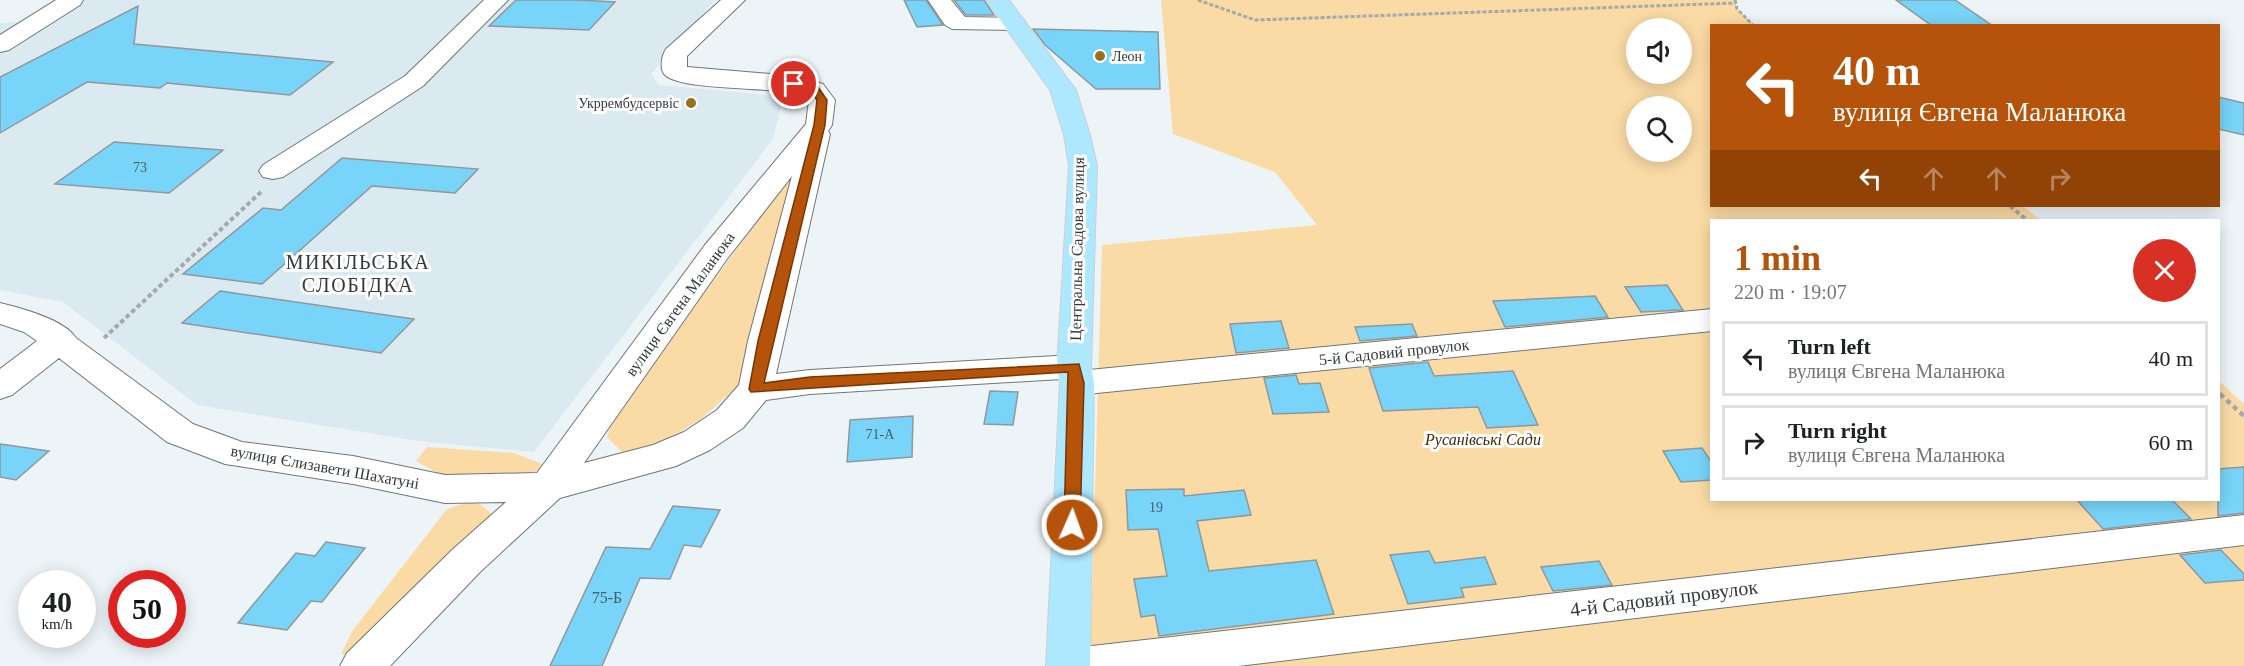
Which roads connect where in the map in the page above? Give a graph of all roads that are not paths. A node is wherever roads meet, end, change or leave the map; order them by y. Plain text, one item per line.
1 (72, 0) edge
2 (497, 0) edge
3 (734, 0) edge
4 (939, 0) edge
5 (1006, 11) edge
6 (0, 45) edge
7 (819, 125) junction
8 (273, 171) road end
9 (0, 313) edge
10 (1710, 320) edge
11 (72, 349) junction
12 (1076, 375) junction
13 (0, 387) edge
14 (756, 389) junction
15 (547, 487) junction
16 (2244, 530) edge
17 (362, 666) edge
18 (1068, 666) edge
19 (1083, 666) edge

1 - 6 street
2 - 8 street
3 - 7 street
4 - 5 street
5 - 12 main road, Центральна Садова вулиця
7 - 14 street
7 - 15 street, вулиця Євгена Маланюка
9 - 11 street, вулиця Єлизавети Шахатуні
10 - 12 street, 5-й Садовий провулок
11 - 13 street
11 - 15 street, вулиця Єлизавети Шахатуні
12 - 14 street
12 - 18 main road, Центральна Садова вулиця
14 - 15 street, вулиця Євгена Маланюка
15 - 17 street, вулиця Євгена Маланюка
16 - 19 street, 4-й Садовий провулок

